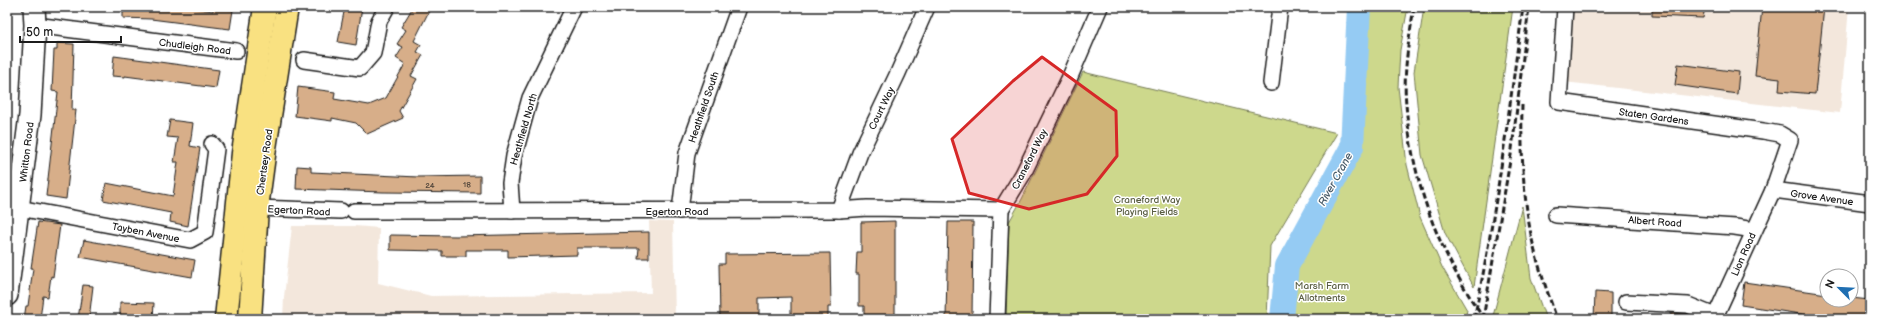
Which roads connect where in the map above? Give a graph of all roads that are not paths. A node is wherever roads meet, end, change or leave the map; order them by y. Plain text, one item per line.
1 (265, 7) edge
2 (288, 7) edge
3 (388, 7) edge
4 (574, 7) edge
5 (739, 7) edge
6 (927, 7) edge
7 (1100, 7) edge
8 (1280, 7) edge
9 (1565, 7) edge
10 (34, 16) edge
11 (236, 51) dead end
12 (304, 60) dead end
13 (1271, 83) dead end
14 (212, 144) dead end
15 (1773, 190) junction
16 (1870, 203) edge
17 (19, 208) junction
18 (258, 208) junction
19 (839, 210) junction
20 (1001, 210) junction
21 (512, 211) junction
22 (680, 211) junction
23 (1556, 215) dead end
24 (1754, 230) junction
25 (7, 295) edge
26 (1626, 302) dead end
27 (1714, 318) edge
28 (226, 319) edge
29 (250, 319) edge
30 (997, 319) edge

1 - 28 highway, Chertsey Road
2 - 18 highway, Chertsey Road
3 - 12 street
4 - 21 street, Heathfield North
5 - 22 street, Heathfield South
6 - 19 street, Court Way
7 - 20 street, Craneford Way
8 - 13 street
9 - 15 street, Staten Gardens
10 - 11 street, Chudleigh Road
10 - 17 main road, Whitton Road
14 - 17 street, Tayben Avenue
15 - 16 street, Grove Avenue
15 - 24 street, Lion Road
17 - 25 main road, Whitton Road
18 - 21 street, Egerton Road
18 - 29 highway, Chertsey Road
19 - 20 street, Egerton Road
19 - 22 street, Egerton Road
20 - 30 street, Craneford Way
21 - 22 street, Egerton Road
23 - 24 street, Albert Road
24 - 27 street, Lion Road
26 - 27 street

